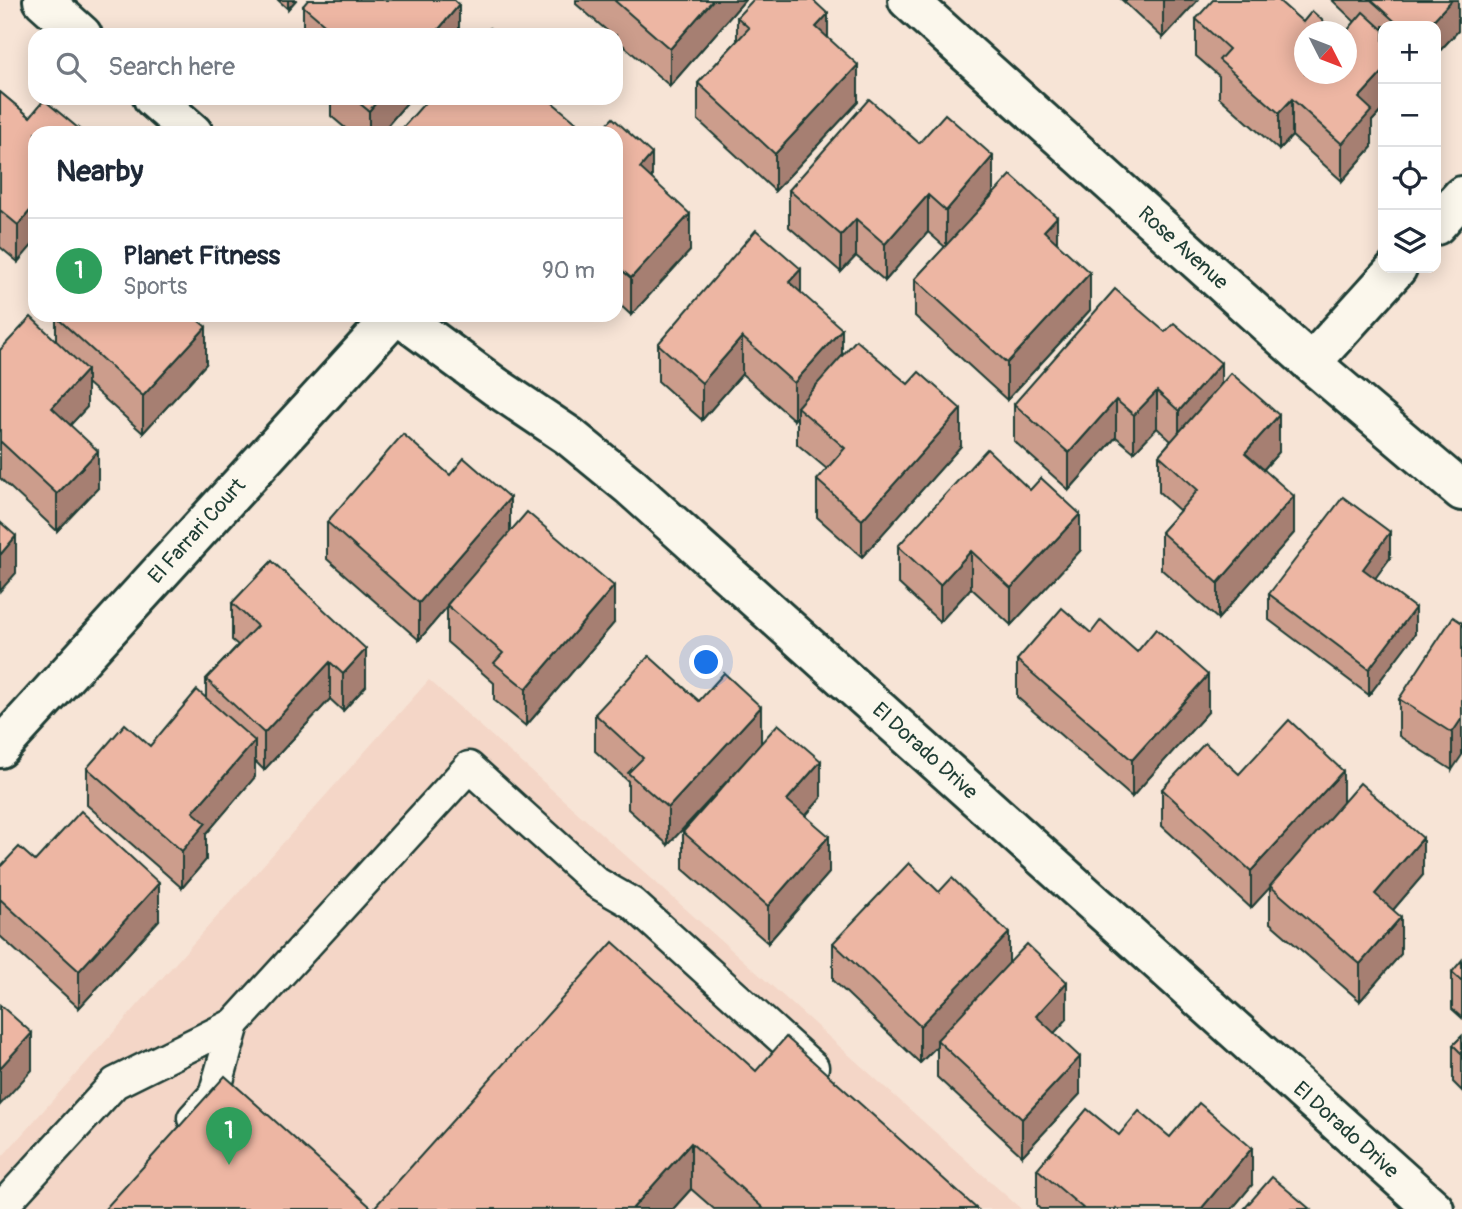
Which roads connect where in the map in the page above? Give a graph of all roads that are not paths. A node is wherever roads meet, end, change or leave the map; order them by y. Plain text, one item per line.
1 (43, 0) edge
2 (908, 0) edge
3 (74, 28) edge
4 (161, 105) edge
5 (185, 126) edge
6 (1462, 196) edge
7 (1441, 219) edge
8 (1392, 273) edge
9 (390, 322) edge
10 (406, 322) edge
11 (1311, 363) junction
12 (1462, 491) edge
13 (0, 748) edge
14 (234, 1024) junction
15 (836, 1088) edge
16 (178, 1136) edge
17 (0, 1209) edge
18 (1434, 1209) edge

1 - 3 street
2 - 11 street, Rose Avenue
4 - 5 street
6 - 7 street
8 - 11 street
9 - 13 street, El Farrari Court
10 - 18 street, El Dorado Drive
11 - 12 street, Rose Avenue
14 - 15 lane
14 - 16 lane
14 - 17 lane

